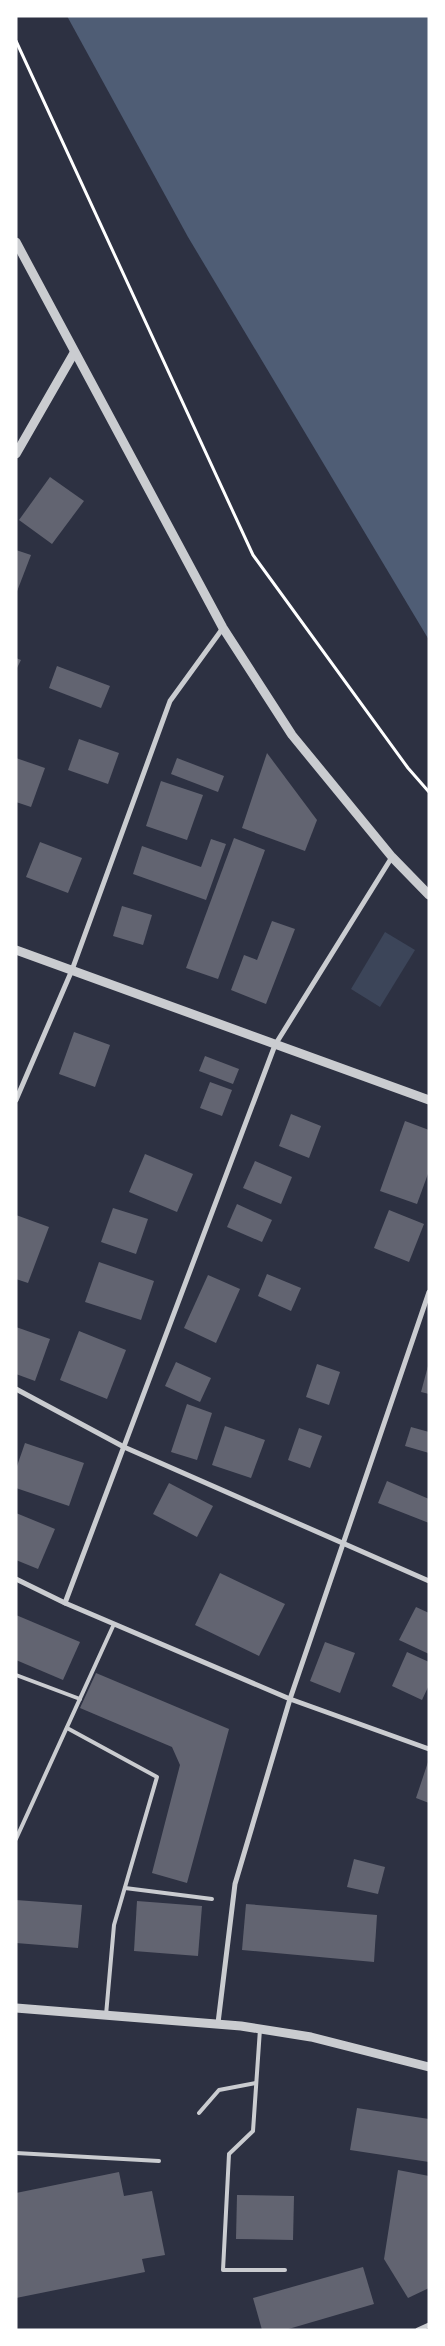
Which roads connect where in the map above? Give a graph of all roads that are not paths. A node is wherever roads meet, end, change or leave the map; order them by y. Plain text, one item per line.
1 (16, 242) edge
2 (74, 353) junction
3 (16, 454) edge
4 (223, 628) junction
5 (392, 857) junction
6 (429, 894) edge
7 (16, 950) edge
8 (72, 970) junction
9 (275, 1045) junction
10 (16, 1100) edge
11 (429, 1100) edge
12 (429, 1292) edge
13 (16, 1389) edge
14 (124, 1447) junction
15 (343, 1542) junction
16 (16, 1579) edge
17 (429, 1581) edge
18 (65, 1603) junction
19 (114, 1624) junction
20 (16, 1675) edge
21 (80, 1698) junction
22 (290, 1699) junction
23 (67, 1728) junction
24 (429, 1749) edge
25 (16, 1839) edge
26 (125, 1888) junction
27 (212, 1898) dead end
28 (16, 2008) edge
29 (106, 2015) junction
30 (218, 2023) junction
31 (260, 2029) junction
32 (429, 2067) edge
33 (256, 2083) junction
34 (199, 2113) dead end
35 (16, 2152) edge
36 (159, 2161) dead end
37 (285, 2270) dead end
38 (429, 2325) edge
39 (418, 2330) edge

1 - 2 street
2 - 3 street
2 - 4 street
4 - 5 street
4 - 8 street
5 - 6 street
5 - 9 street
7 - 8 street
8 - 9 street
8 - 10 street
9 - 11 street
9 - 14 street
12 - 15 street
13 - 14 street
14 - 15 street
14 - 18 street
15 - 17 street
15 - 22 street
16 - 18 street
18 - 19 street
19 - 21 lane
19 - 22 street
20 - 21 lane
21 - 23 lane
22 - 24 street
22 - 30 street
23 - 25 lane
23 - 26 lane
26 - 27 lane
26 - 29 lane
28 - 29 street
29 - 30 street
30 - 31 street
31 - 32 street
31 - 33 lane
33 - 34 lane
33 - 37 lane
35 - 36 lane
38 - 39 street

